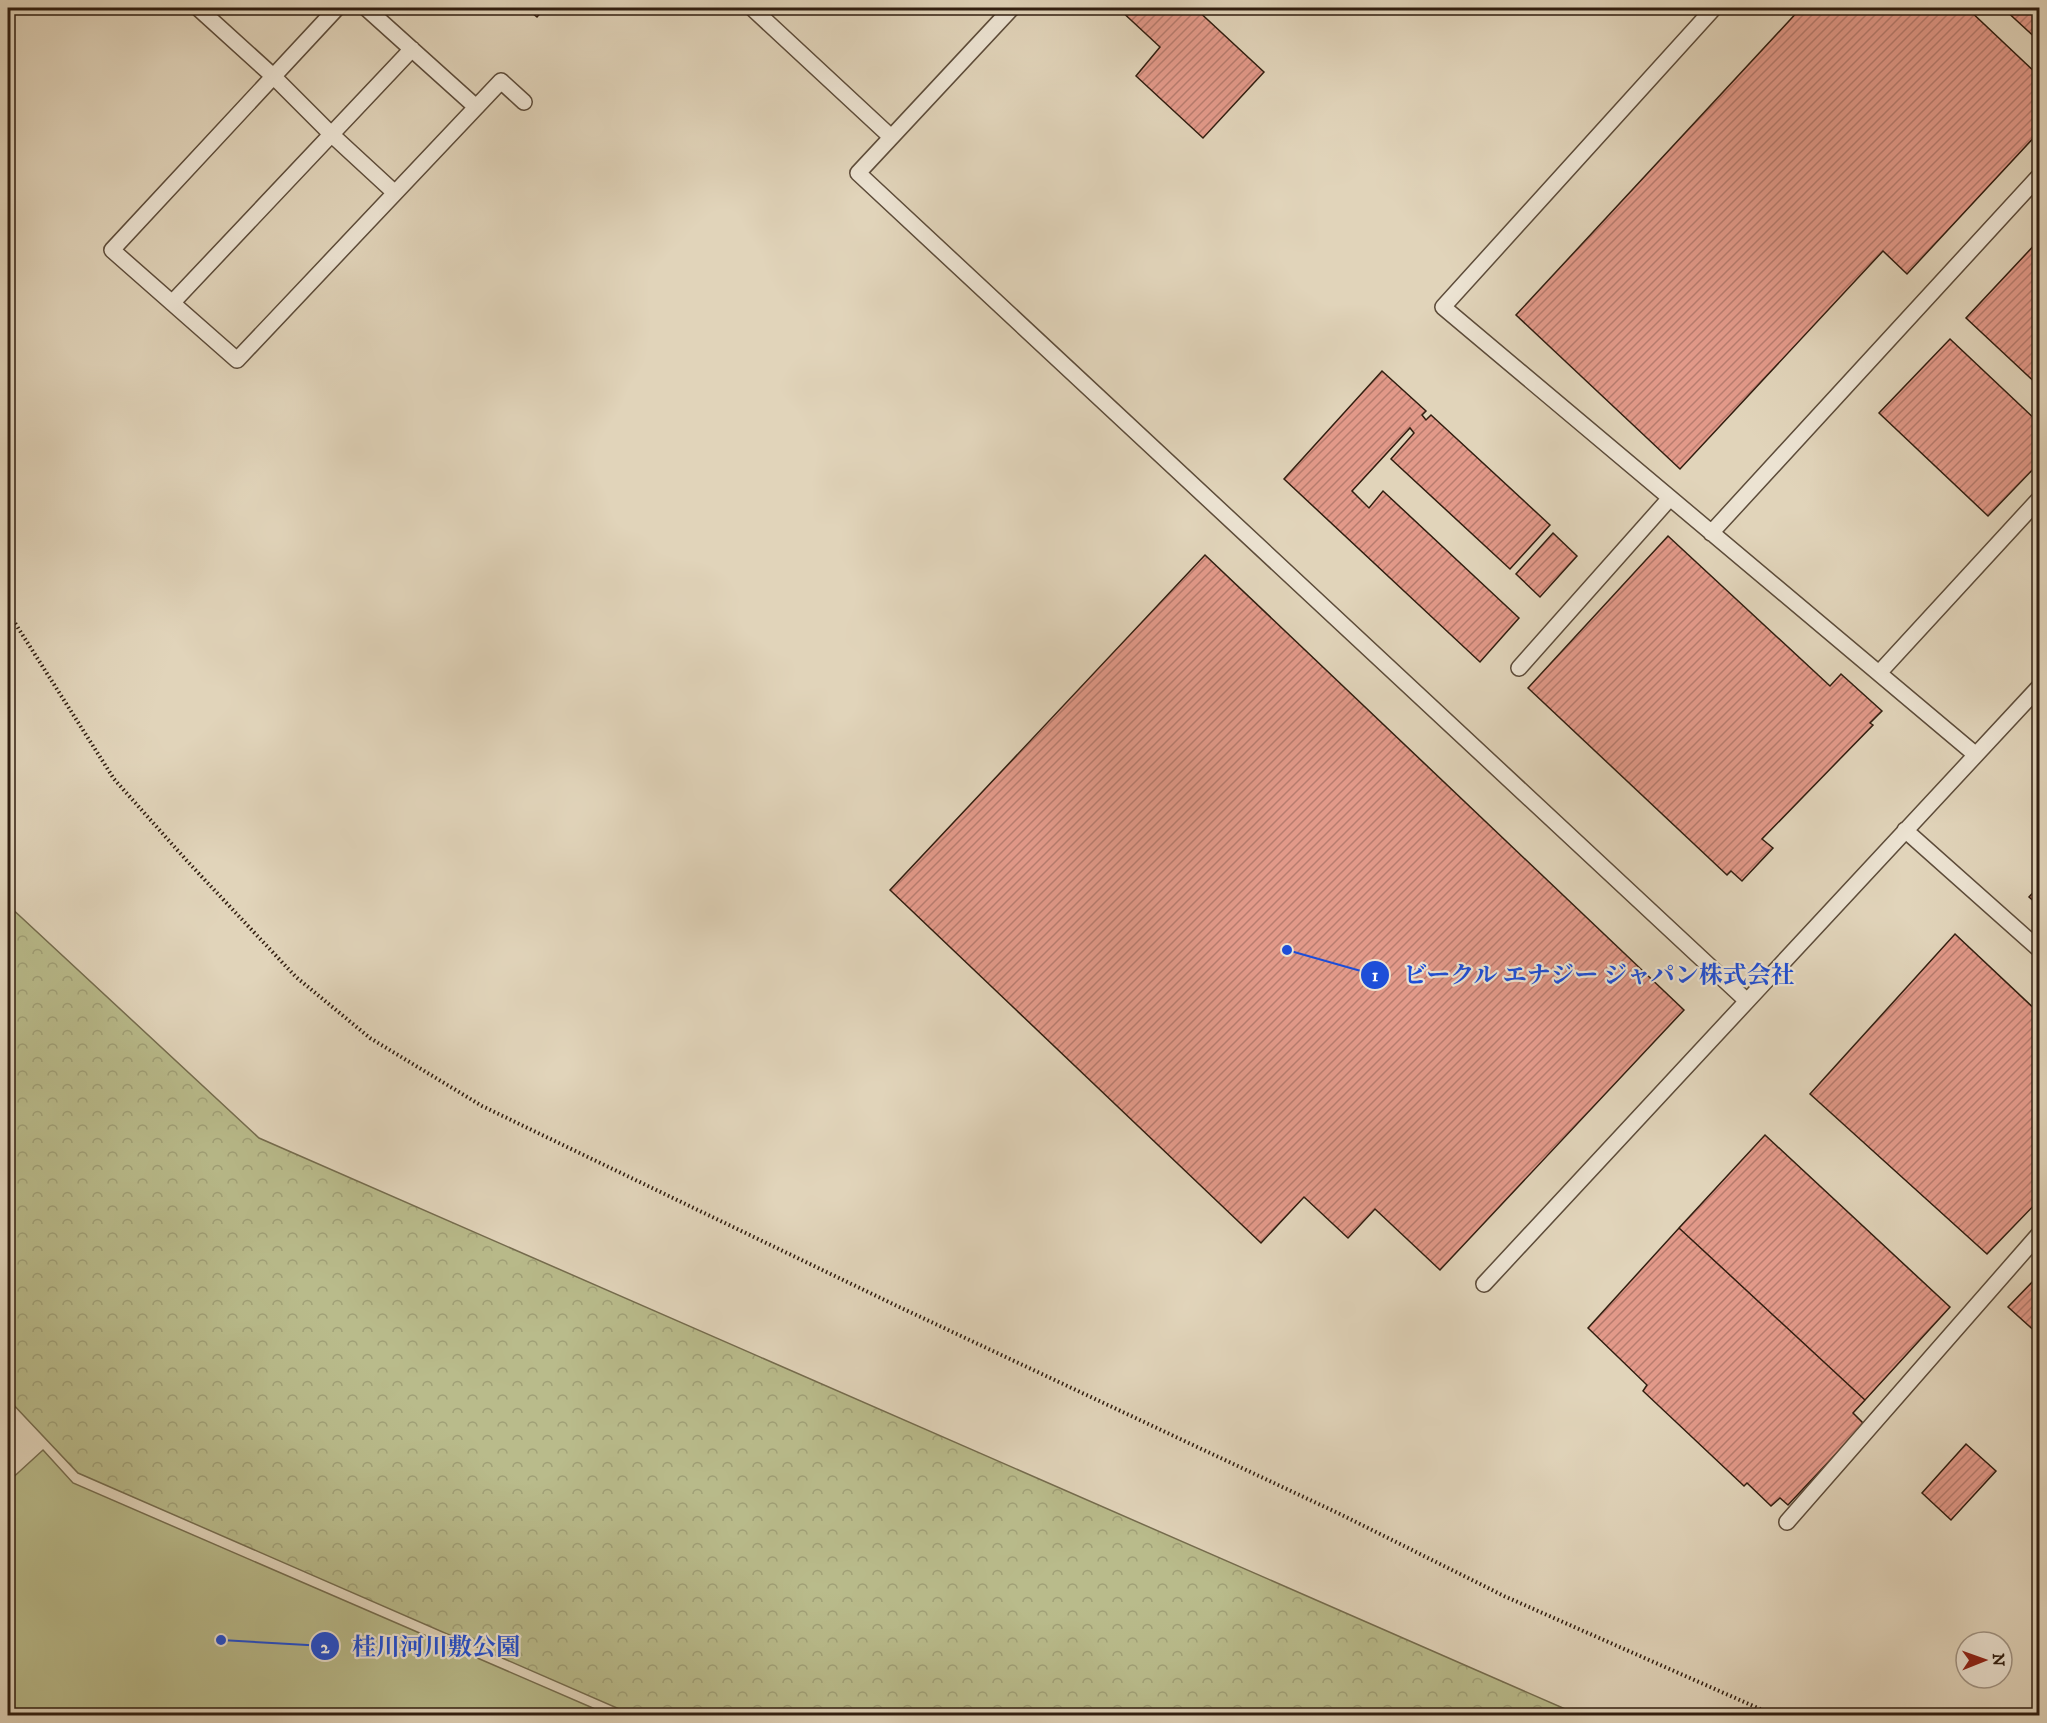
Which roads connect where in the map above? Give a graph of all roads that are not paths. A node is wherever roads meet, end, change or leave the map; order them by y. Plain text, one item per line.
1 (198, 8) edge
2 (337, 8) edge
3 (366, 8) edge
4 (752, 8) edge
5 (1012, 8) edge
6 (1714, 8) edge
7 (412, 49) junction
8 (273, 76) junction
9 (524, 102) dead end
10 (476, 107) junction
11 (331, 134) junction
12 (891, 137) junction
13 (2040, 175) edge
14 (395, 193) junction
15 (172, 303) junction
16 (1670, 498) junction
17 (2040, 498) edge
18 (1711, 532) junction
19 (1519, 668) dead end
20 (1879, 673) junction
21 (2040, 686) edge
22 (1976, 754) junction
23 (1905, 830) junction
24 (2040, 951) edge
25 (1747, 1001) junction
26 (2040, 1233) edge
27 (1484, 1284) dead end
28 (1787, 1522) dead end

1 - 8 lane
2 - 8 lane
3 - 7 lane
4 - 12 lane
5 - 12 lane
6 - 16 lane
7 - 10 lane
7 - 11 lane
8 - 11 lane
8 - 15 lane
9 - 10 lane
10 - 14 lane
11 - 14 lane
11 - 15 lane
12 - 25 lane
13 - 18 lane
14 - 15 lane
16 - 18 lane
16 - 19 lane
17 - 20 lane
18 - 20 lane
20 - 22 lane
21 - 22 lane
22 - 23 lane
23 - 24 lane
23 - 25 lane
25 - 27 lane
26 - 28 lane

